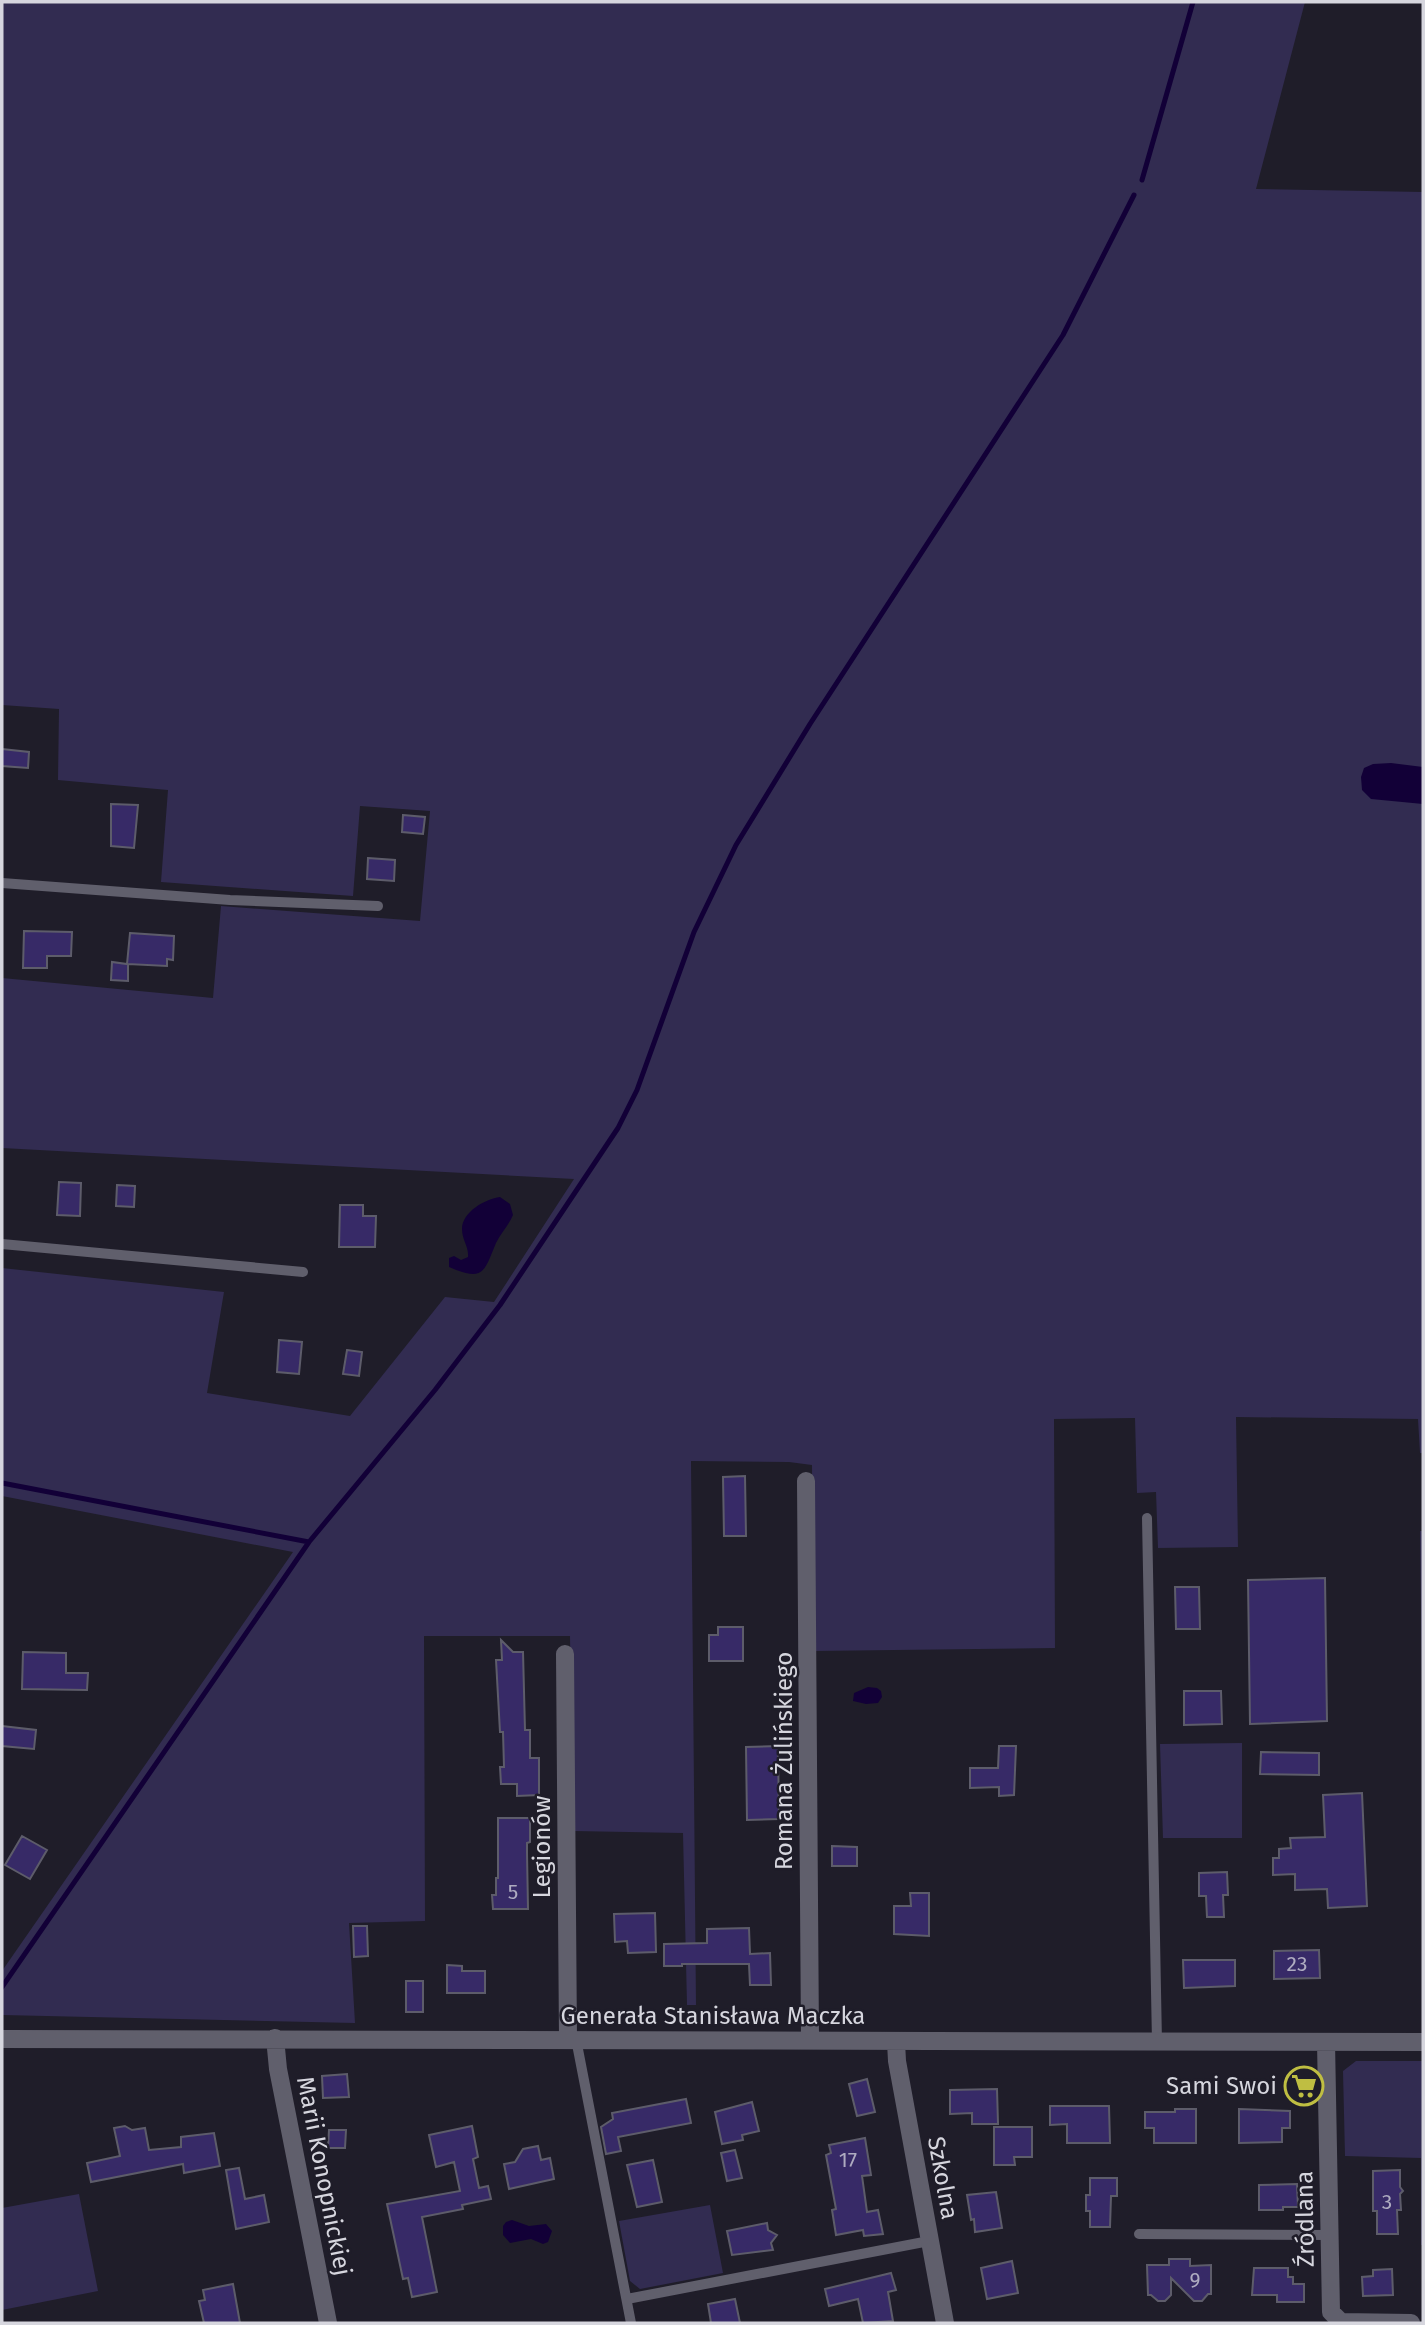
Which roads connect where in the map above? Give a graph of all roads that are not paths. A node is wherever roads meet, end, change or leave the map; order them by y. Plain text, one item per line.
1 (2, 883) edge
2 (378, 906) dead end
3 (2, 1244) edge
4 (303, 1272) dead end
5 (806, 1481) dead end
6 (1147, 1518) dead end
7 (565, 1654) dead end
8 (275, 2038) junction
9 (2, 2039) edge
10 (572, 2039) junction
11 (810, 2040) junction
12 (896, 2042) junction
13 (1326, 2042) junction
14 (1423, 2042) edge
15 (1157, 2043) junction
16 (1139, 2234) dead end
17 (1330, 2235) junction
18 (929, 2241) junction
19 (627, 2299) junction
20 (328, 2323) edge
21 (631, 2323) edge
22 (945, 2323) edge
23 (1411, 2323) edge

1 - 2 lane
3 - 4 lane
5 - 11 street, Romana Żulińskiego
6 - 15 lane
7 - 10 street, Legionów
8 - 9 street, Generała Stanisława Maczka
8 - 10 street, Generała Stanisława Maczka
8 - 20 street, Marii Konopnickiej
10 - 11 street, Generała Stanisława Maczka
10 - 19 lane
11 - 12 street, Generała Stanisława Maczka
12 - 15 street, Generała Stanisława Maczka
12 - 18 street, Szkolna
13 - 14 street, Generała Stanisława Maczka
13 - 15 street, Generała Stanisława Maczka
13 - 17 street, Źródlana
16 - 17 lane
17 - 23 street, Źródlana
18 - 19 lane
18 - 22 street, Szkolna
19 - 21 lane

